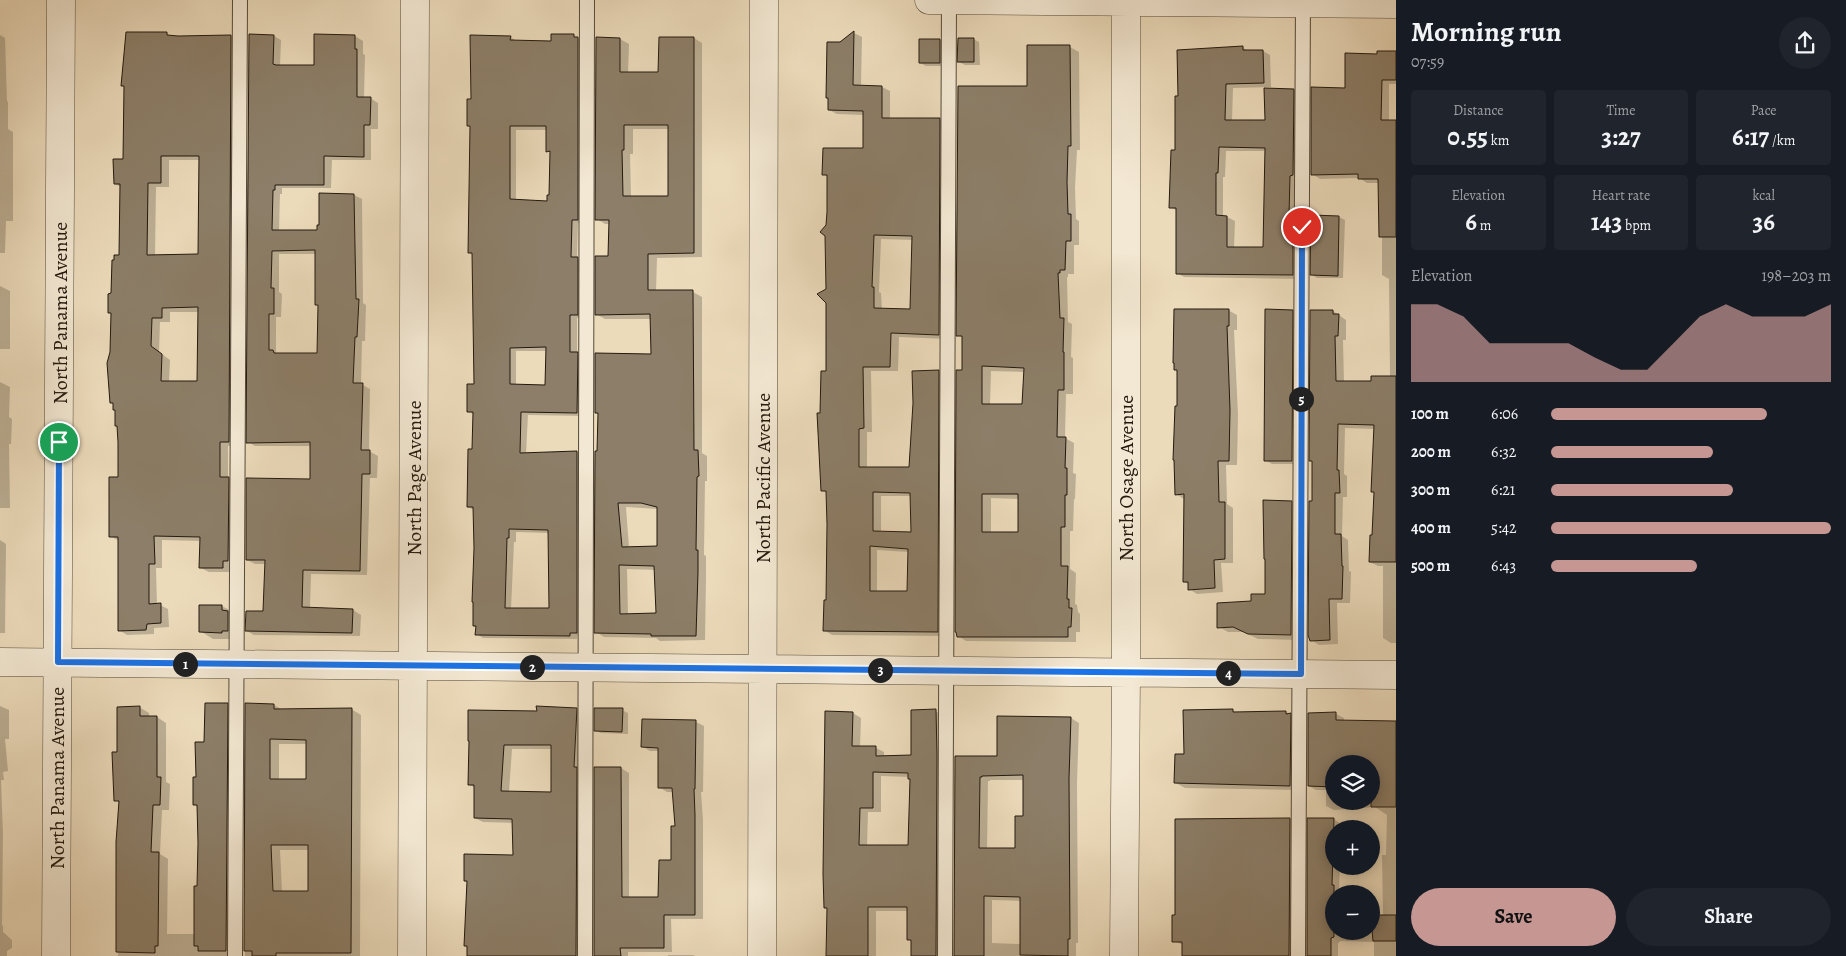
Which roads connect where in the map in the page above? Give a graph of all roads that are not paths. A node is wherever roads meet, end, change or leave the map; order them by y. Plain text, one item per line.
1 (61, 0) edge
2 (240, 0) edge
3 (415, 0) edge
4 (587, 0) edge
5 (764, 0) edge
6 (929, 0) edge
7 (949, 0) edge
8 (1126, 1) edge
9 (1303, 2) edge
10 (1396, 4) edge
11 (0, 662) edge
12 (58, 662) junction
13 (235, 664) junction
14 (413, 666) junction
15 (586, 667) junction
16 (763, 669) junction
17 (947, 671) junction
18 (1126, 672) junction
19 (1301, 674) junction
20 (1396, 675) edge
21 (56, 956) edge
22 (235, 956) edge
23 (412, 956) edge
24 (585, 956) edge
25 (762, 956) edge
26 (945, 956) edge
27 (1124, 956) edge
28 (1298, 956) edge

1 - 12 street, North Panama Avenue
2 - 13 lane
3 - 14 street, North Page Avenue
4 - 15 lane
5 - 16 street, North Pacific Avenue
6 - 7 street
7 - 8 street
7 - 17 lane
8 - 9 street
8 - 18 street, North Osage Avenue
9 - 10 street
9 - 19 lane
11 - 12 street
12 - 13 street
12 - 21 street, North Panama Avenue
13 - 14 street
13 - 22 lane
14 - 15 street
14 - 23 street, North Page Avenue
15 - 16 street
15 - 24 lane
16 - 17 street
16 - 25 street, North Pacific Avenue
17 - 18 street
17 - 26 lane
18 - 19 street
18 - 27 street, North Osage Avenue
19 - 20 street
19 - 28 lane

